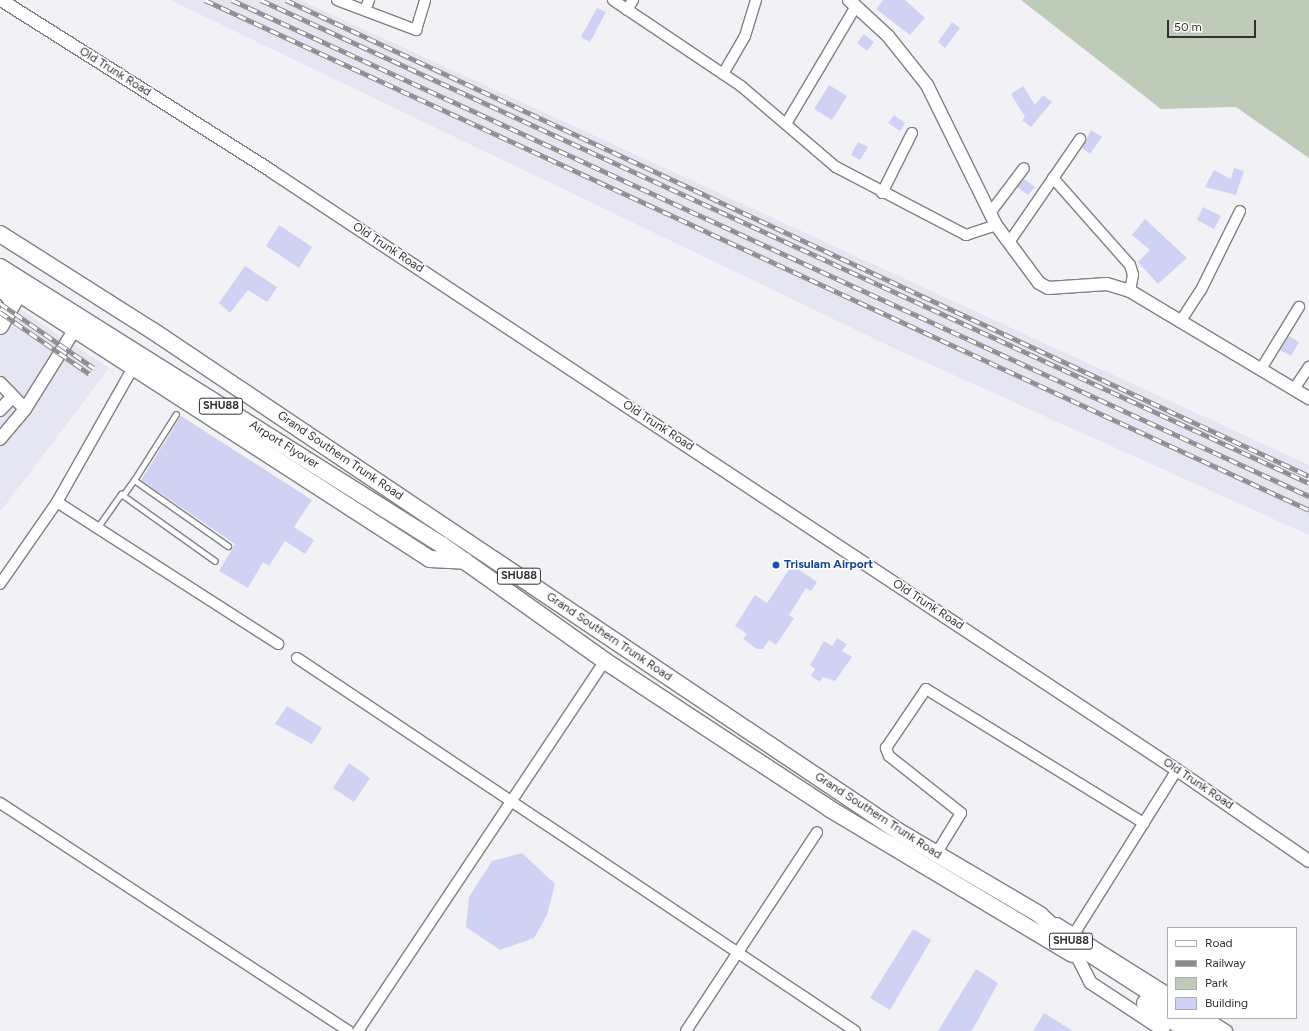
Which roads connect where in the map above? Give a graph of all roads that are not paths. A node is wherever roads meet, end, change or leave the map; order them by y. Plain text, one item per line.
1 (1, 0) edge
2 (337, 0) edge
3 (369, 0) edge
4 (425, 0) edge
5 (613, 0) edge
6 (633, 0) edge
7 (756, 0) edge
8 (852, 3) edge
9 (365, 10) junction
10 (627, 10) junction
11 (723, 74) junction
12 (786, 124) junction
13 (912, 133) dead end
14 (1080, 138) dead end
15 (1024, 168) dead end
16 (1053, 178) junction
17 (882, 193) junction
18 (1240, 211) dead end
19 (990, 213) junction
20 (996, 225) junction
21 (0, 234) edge
22 (1010, 241) junction
23 (0, 266) edge
24 (0, 281) edge
25 (0, 287) edge
26 (1130, 291) junction
27 (1299, 307) dead end
28 (1180, 322) junction
29 (0, 326) edge
30 (75, 329) junction
31 (134, 366) junction
32 (1309, 367) edge
33 (1261, 369) junction
34 (0, 383) edge
35 (1294, 389) junction
36 (12, 396) junction
37 (1309, 398) edge
38 (0, 410) edge
39 (25, 410) junction
40 (176, 414) dead end
41 (0, 439) edge
42 (134, 480) junction
43 (123, 495) junction
44 (57, 502) junction
45 (96, 528) junction
46 (228, 546) dead end
47 (215, 561) dead end
48 (466, 561) junction
49 (0, 584) edge
50 (278, 644) dead end
51 (297, 658) dead end
52 (605, 661) junction
53 (1177, 770) junction
54 (0, 803) edge
55 (511, 803) junction
56 (1144, 823) junction
57 (817, 832) dead end
58 (936, 854) junction
59 (1309, 861) edge
60 (1040, 915) junction
61 (1074, 934) junction
62 (739, 954) junction
63 (1078, 958) junction
64 (1103, 969) junction
65 (1167, 993) edge
66 (1167, 1003) edge
67 (1167, 1017) edge
68 (1170, 1019) edge
69 (1191, 1019) edge
70 (1207, 1019) edge
71 (348, 1031) edge
72 (358, 1031) edge
73 (686, 1031) edge
74 (855, 1031) edge
75 (1164, 1031) edge
76 (1188, 1031) edge
77 (1209, 1031) edge
78 (1226, 1031) edge

1 - 53 street, Old Trunk Road
2 - 9 street
3 - 9 street
4 - 9 street
5 - 10 street
6 - 10 street
7 - 11 street
8 - 12 street
8 - 19 street
10 - 11 street
11 - 12 street
12 - 17 street
13 - 17 street
14 - 16 street
15 - 19 street
16 - 22 street
16 - 26 street
17 - 20 street
18 - 28 street
19 - 20 street
20 - 22 street
21 - 58 main road, Grand Southern Trunk Road / SHU88
22 - 26 street
23 - 48 main road, Airport Flyover / SHU88
24 - 30 main road
25 - 29 main road
26 - 28 street
27 - 33 street
28 - 33 street
30 - 31 main road
30 - 39 street
31 - 44 street
31 - 48 main road
32 - 35 street
33 - 35 street
34 - 36 street
35 - 37 street
36 - 38 street
36 - 39 street
39 - 41 street
40 - 42 lane
42 - 43 lane
42 - 46 lane
43 - 45 lane
43 - 47 lane
44 - 45 street
44 - 49 street
45 - 50 street
48 - 52 main road, Grand Southern Trunk Road / SHU88
51 - 55 street
52 - 55 street
52 - 63 main road, Grand Southern Trunk Road / SHU88
53 - 56 street
53 - 59 street, Old Trunk Road
54 - 71 street
55 - 62 street
55 - 72 street
56 - 58 street
56 - 61 street
57 - 62 street
58 - 60 main road, Grand Southern Trunk Road / SHU88
60 - 61 street
60 - 64 main road, SHU88
61 - 65 street
62 - 73 street
62 - 74 street
63 - 64 main road, SHU88
63 - 75 street
64 - 66 main road, SHU88
64 - 67 main road, SHU88
68 - 76 main road, SHU88
69 - 77 main road
70 - 78 street

